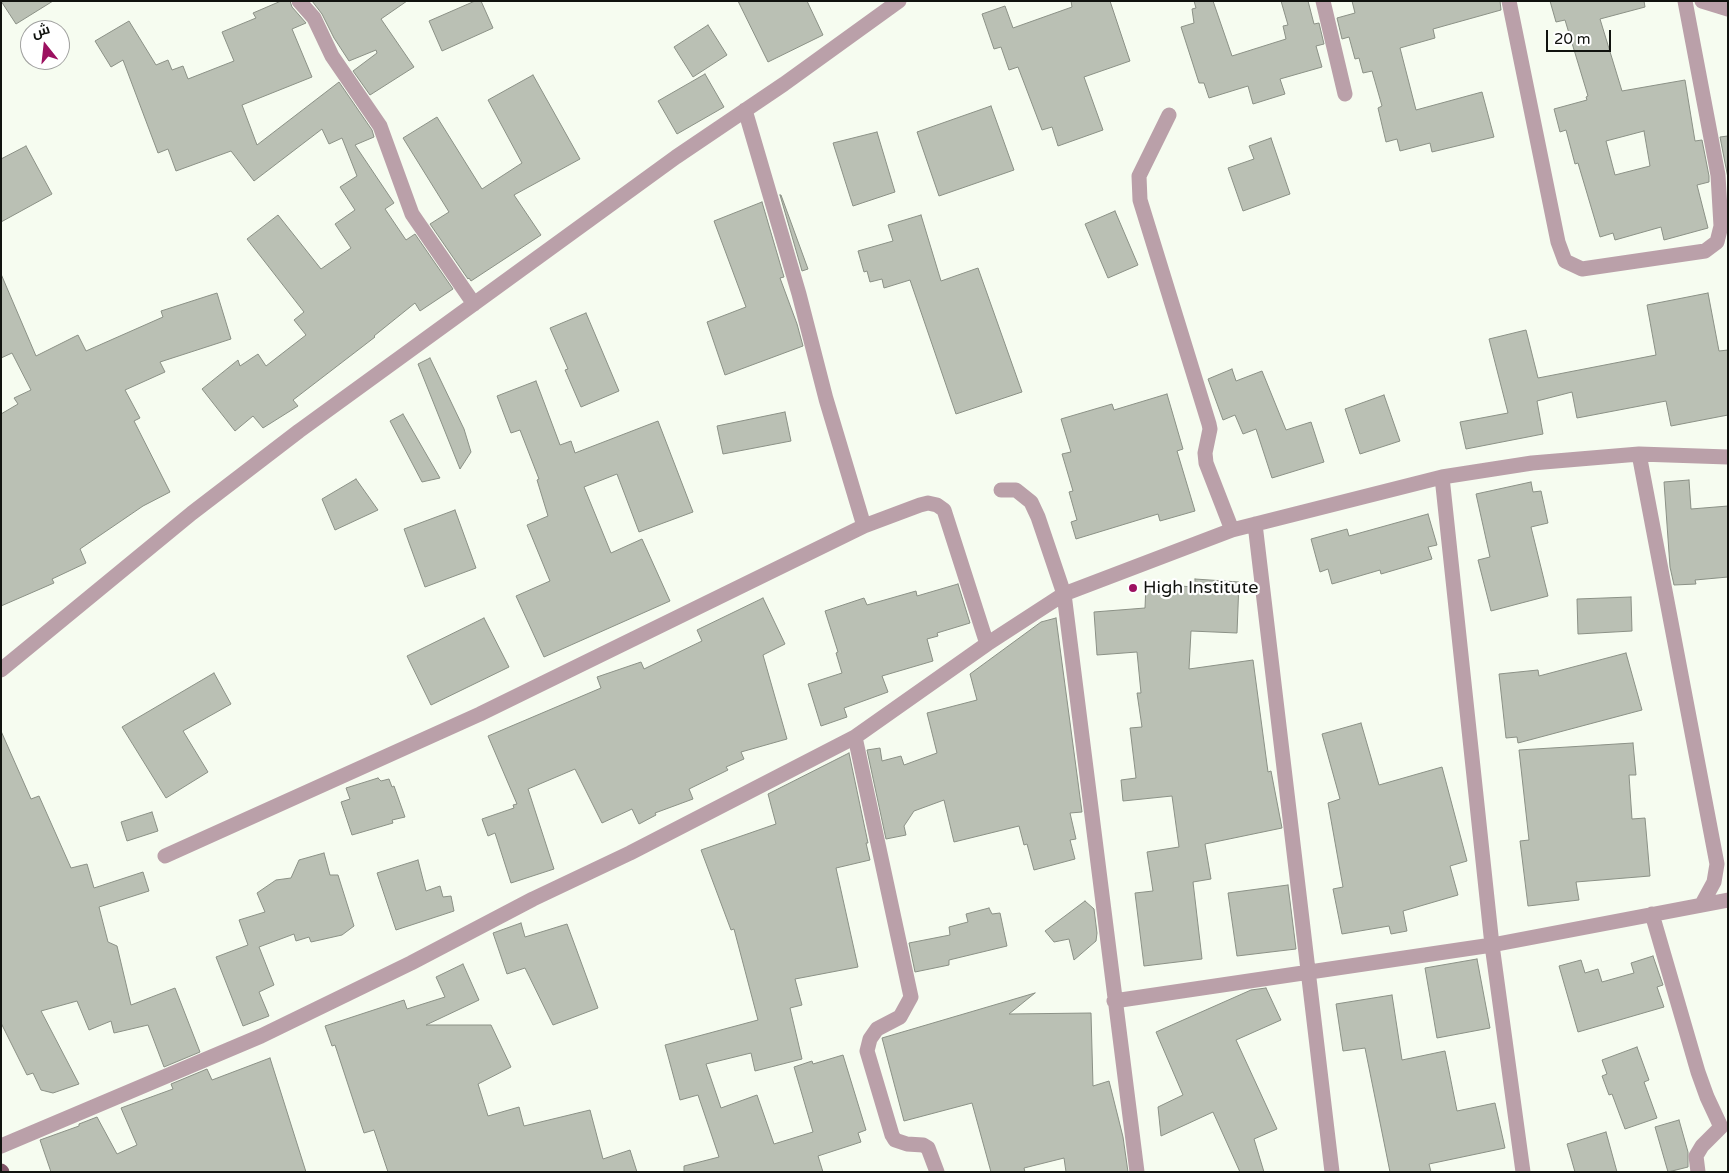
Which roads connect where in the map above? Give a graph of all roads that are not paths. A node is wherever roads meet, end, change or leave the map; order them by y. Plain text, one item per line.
1 (299, 1) edge
2 (899, 1) edge
3 (1323, 1) edge
4 (1510, 1) edge
5 (1685, 1) edge
6 (1702, 1) edge
7 (1728, 9) edge
8 (1345, 94) dead end
9 (745, 110) junction
10 (1169, 115) dead end
11 (474, 304) junction
12 (1639, 454) junction
13 (1728, 457) edge
14 (1442, 477) junction
15 (1001, 490) dead end
16 (1256, 524) junction
17 (864, 526) junction
18 (1232, 530) junction
19 (1064, 594) junction
20 (986, 644) junction
21 (1, 670) edge
22 (855, 737) junction
23 (165, 856) dead end
24 (1728, 900) edge
25 (1702, 904) junction
26 (1652, 914) junction
27 (1492, 945) junction
28 (1308, 972) junction
29 (1114, 1001) junction
30 (1725, 1126) edge
31 (1, 1146) edge
32 (937, 1172) edge
33 (1136, 1172) edge
34 (1332, 1172) edge
35 (1523, 1172) edge
36 (1698, 1172) edge

1 - 11 street
2 - 9 street
3 - 8 street
4 - 5 street
6 - 7 street
9 - 11 street
9 - 17 street
10 - 18 street
11 - 21 street
12 - 13 street
12 - 14 street
12 - 25 street
14 - 16 street
14 - 27 street
15 - 19 street
16 - 18 street
16 - 28 street
17 - 20 street
17 - 23 street
18 - 19 street
19 - 20 street
19 - 29 street
20 - 22 street
22 - 31 street
22 - 32 street
24 - 25 street
25 - 26 street
26 - 27 street
26 - 30 street
27 - 28 street
27 - 35 street
28 - 29 street
28 - 34 street
29 - 33 street
30 - 36 street

